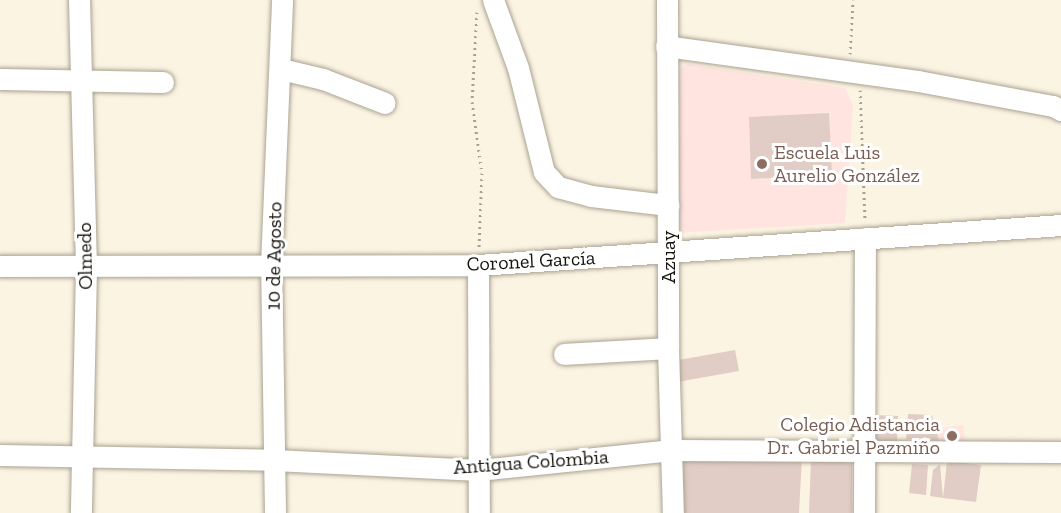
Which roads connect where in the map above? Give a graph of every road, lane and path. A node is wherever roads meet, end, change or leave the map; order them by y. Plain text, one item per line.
1 (79, 0) edge
2 (282, 0) edge
3 (667, 0) edge
4 (853, 0) edge
5 (485, 6) edge
6 (666, 46) junction
7 (281, 69) junction
8 (849, 72) junction
9 (0, 79) edge
10 (80, 80) junction
11 (164, 82) dead end
12 (385, 103) dead end
13 (1061, 110) edge
14 (668, 205) junction
15 (1061, 225) edge
16 (866, 238) junction
17 (668, 253) junction
18 (271, 265) junction
19 (478, 265) junction
20 (0, 266) edge
21 (86, 268) junction
22 (668, 348) junction
23 (564, 354) dead end
24 (672, 450) junction
25 (863, 452) junction
26 (1061, 452) edge
27 (0, 455) edge
28 (81, 456) junction
29 (274, 460) junction
30 (479, 470) junction
31 (81, 513) edge
32 (275, 513) edge
33 (479, 513) edge
34 (673, 513) edge
35 (864, 513) edge

1 - 10 street, Olmedo
2 - 7 street, 10 de Agosto
3 - 6 street, Azuay
4 - 8 path
5 - 14 street
5 - 19 path
6 - 8 street
6 - 14 street, Azuay
7 - 12 street
7 - 18 street, 10 de Agosto
8 - 13 street
8 - 16 path
9 - 10 street
10 - 11 street
10 - 21 street, Olmedo
14 - 17 street, Azuay
15 - 16 street, Coronel García
16 - 17 street, Coronel García
16 - 25 street
17 - 19 street, Coronel García
17 - 22 street, Azuay
18 - 19 street, Coronel García
18 - 21 street, Coronel García
18 - 29 street, 10 de Agosto
19 - 30 street
20 - 21 street, Coronel García
21 - 28 street, Olmedo
22 - 23 street
22 - 24 street, Azuay
24 - 25 street, Antigua Colombia
24 - 30 street, Antigua Colombia
24 - 34 street, Azuay
25 - 26 street, Antigua Colombia
25 - 35 street
27 - 28 street, Antigua Colombia
28 - 29 street, Antigua Colombia
28 - 31 street, Olmedo
29 - 30 street, Antigua Colombia
29 - 32 street, 10 de Agosto
30 - 33 street

